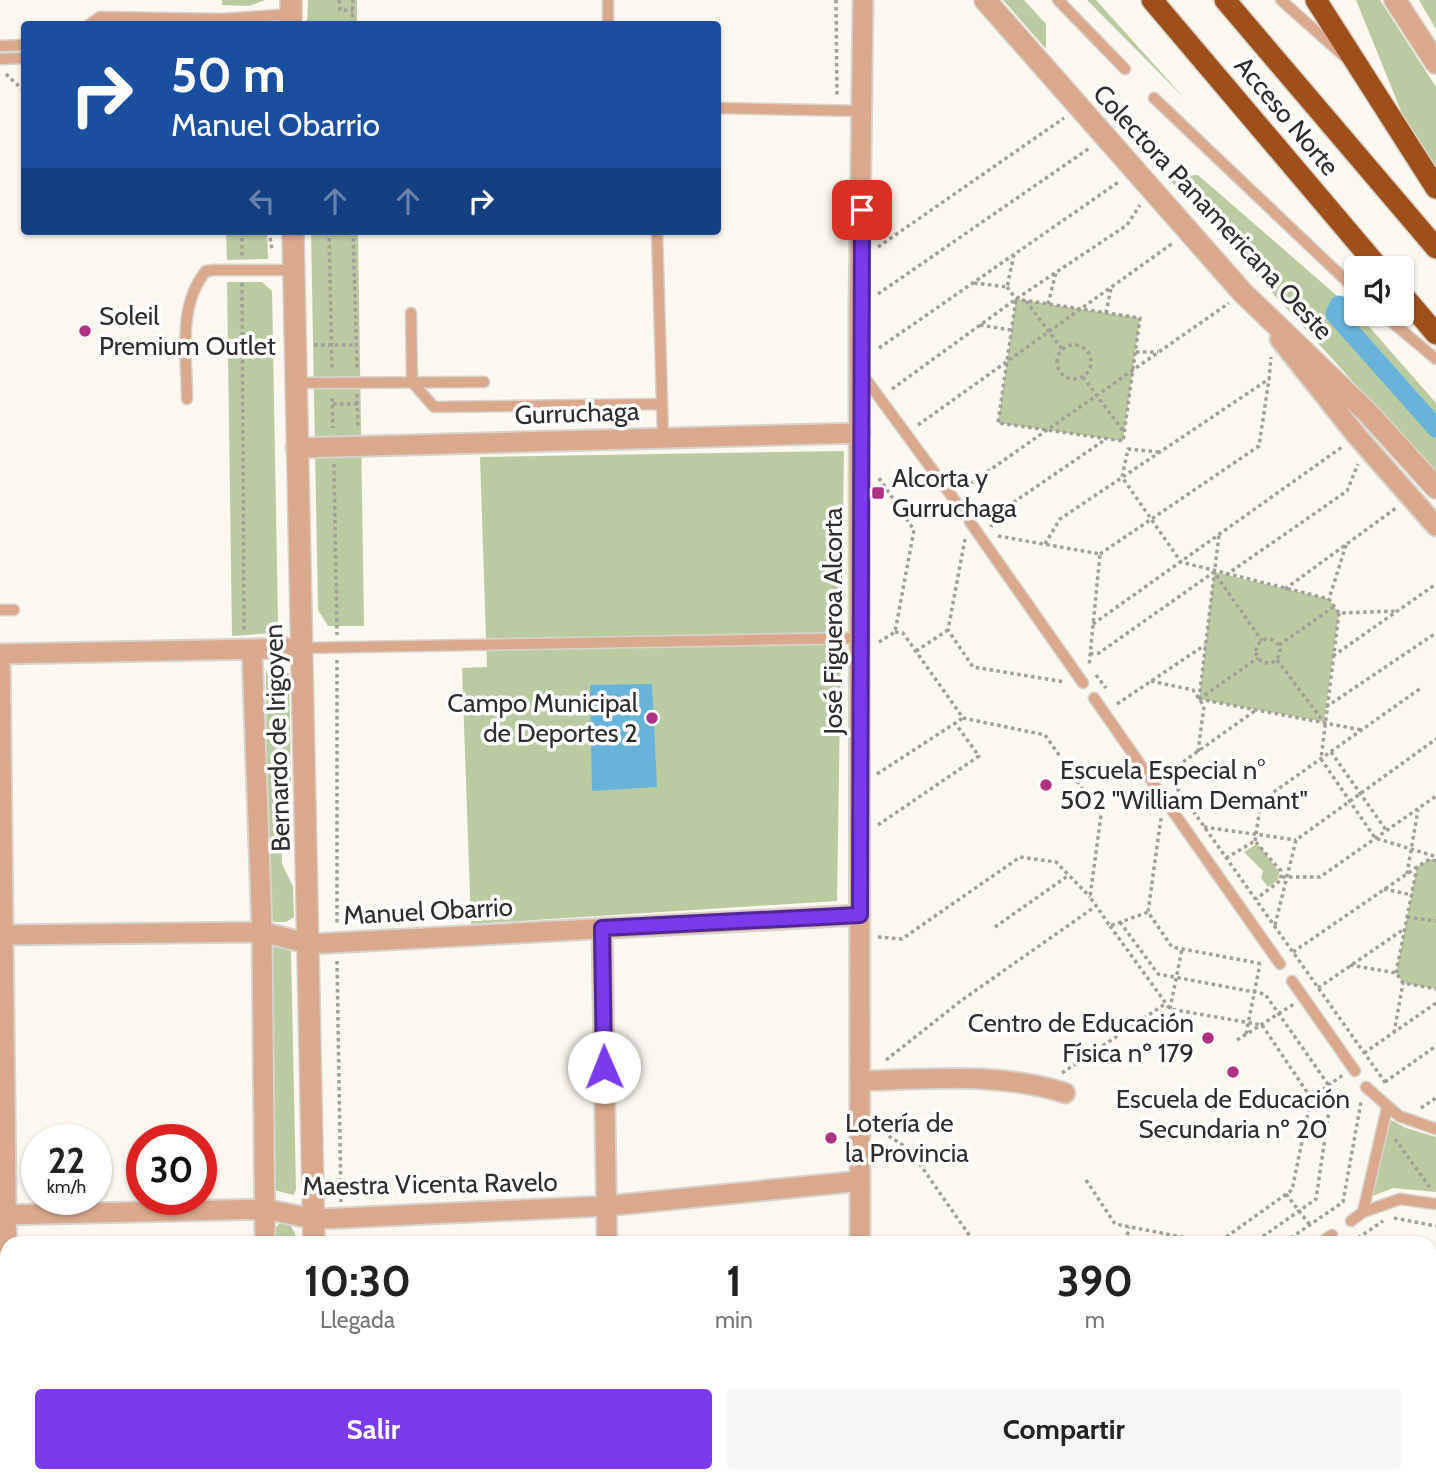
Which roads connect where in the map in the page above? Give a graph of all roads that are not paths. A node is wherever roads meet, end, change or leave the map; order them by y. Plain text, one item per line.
1 (608, 0) edge
2 (863, 0) edge
3 (985, 0) edge
4 (1058, 0) edge
5 (1153, 0) edge
6 (1225, 0) edge
7 (1281, 0) edge
8 (1316, 0) edge
9 (1395, 0) edge
10 (291, 13) edge
11 (95, 21) edge
12 (608, 21) edge
13 (21, 45) edge
14 (0, 46) edge
15 (21, 58) edge
16 (0, 59) edge
17 (1436, 63) edge
18 (1125, 69) dead end
19 (1367, 75) junction
20 (1154, 98) dead end
21 (721, 108) edge
22 (863, 111) junction
23 (1436, 188) edge
24 (293, 235) edge
25 (657, 235) edge
26 (1436, 248) edge
27 (1370, 256) edge
28 (294, 270) junction
29 (1344, 279) edge
30 (1247, 297) junction
31 (1414, 308) edge
32 (411, 313) dead end
33 (1397, 326) edge
34 (1436, 334) edge
35 (1436, 359) edge
36 (859, 371) junction
37 (412, 382) junction
38 (484, 382) dead end
39 (295, 383) junction
40 (187, 399) dead end
41 (662, 404) junction
42 (860, 433) junction
43 (663, 437) junction
44 (296, 448) junction
45 (1436, 488) edge
46 (959, 506) dead end
47 (970, 522) dead end
48 (1436, 526) edge
49 (0, 610) edge
50 (14, 610) dead end
51 (860, 646) junction
52 (302, 648) junction
53 (248, 649) junction
54 (0, 654) edge
55 (1083, 683) dead end
56 (1094, 698) dead end
57 (1156, 787) dead end
58 (1167, 803) dead end
59 (860, 915) junction
60 (602, 928) junction
61 (262, 932) junction
62 (2, 935) edge
63 (310, 944) junction
64 (1280, 964) dead end
65 (1292, 981) dead end
66 (1350, 1072) road end
67 (860, 1081) junction
68 (1366, 1087) dead end
69 (1065, 1093) dead end
70 (1387, 1108) junction
71 (1436, 1129) edge
72 (860, 1181) junction
73 (1436, 1204) edge
74 (606, 1206) junction
75 (265, 1209) junction
76 (1363, 1212) junction
77 (3, 1215) edge
78 (314, 1219) junction
79 (1351, 1221) dead end
80 (4, 1236) edge
81 (265, 1236) edge
82 (314, 1236) edge
83 (607, 1236) edge
84 (860, 1236) edge

1 - 12 lane
2 - 22 street, José Figueroa Alcorta
3 - 30 street, Colectora Panamericana Oeste
4 - 18 lane
5 - 27 highway, Acceso Norte
6 - 26 highway, Acceso Norte
7 - 19 lane
8 - 19 highway
9 - 17 street
10 - 11 lane
13 - 14 lane
15 - 16 lane
19 - 23 highway
20 - 29 lane
21 - 22 lane
22 - 36 street, José Figueroa Alcorta
24 - 28 street, Bernardo de Irigoyen
25 - 41 lane
28 - 39 street, Bernardo de Irigoyen
28 - 40 lane
30 - 45 street, Colectora Panamericana Oeste
30 - 48 street
31 - 34 highway
32 - 37 lane
33 - 35 lane
36 - 42 street, José Figueroa Alcorta
36 - 46 lane
37 - 38 lane
37 - 39 lane
37 - 41 lane
39 - 44 street, Bernardo de Irigoyen
41 - 43 lane
42 - 43 street, Gurruchaga
42 - 51 street, José Figueroa Alcorta
43 - 44 street, Gurruchaga
44 - 52 street, Bernardo de Irigoyen
47 - 55 lane
49 - 50 lane
51 - 52 lane
51 - 59 street, José Figueroa Alcorta
52 - 53 street
52 - 63 street, Bernardo de Irigoyen
53 - 54 street
53 - 61 street, Bernardo de Irigoyen
54 - 62 street
56 - 57 lane
58 - 64 lane
59 - 60 street, Manuel Obarrio
59 - 67 street, José Figueroa Alcorta
60 - 63 street, Manuel Obarrio
60 - 74 street
61 - 62 street, Manuel Obarrio
61 - 63 street, Manuel Obarrio
61 - 75 street, Bernardo de Irigoyen
62 - 77 street
63 - 78 street, Bernardo de Irigoyen
65 - 66 lane
67 - 69 street
67 - 72 street, José Figueroa Alcorta
68 - 70 lane
70 - 71 lane
70 - 76 lane
72 - 74 street, Maestra Vicenta Ravelo
72 - 84 street, José Figueroa Alcorta
73 - 76 lane
74 - 78 street, Maestra Vicenta Ravelo
74 - 83 street
75 - 77 street, Maestra Vicenta Ravelo
75 - 78 street, Maestra Vicenta Ravelo
75 - 81 street, Bernardo de Irigoyen
76 - 79 lane
77 - 80 street
78 - 82 street, Bernardo de Irigoyen

